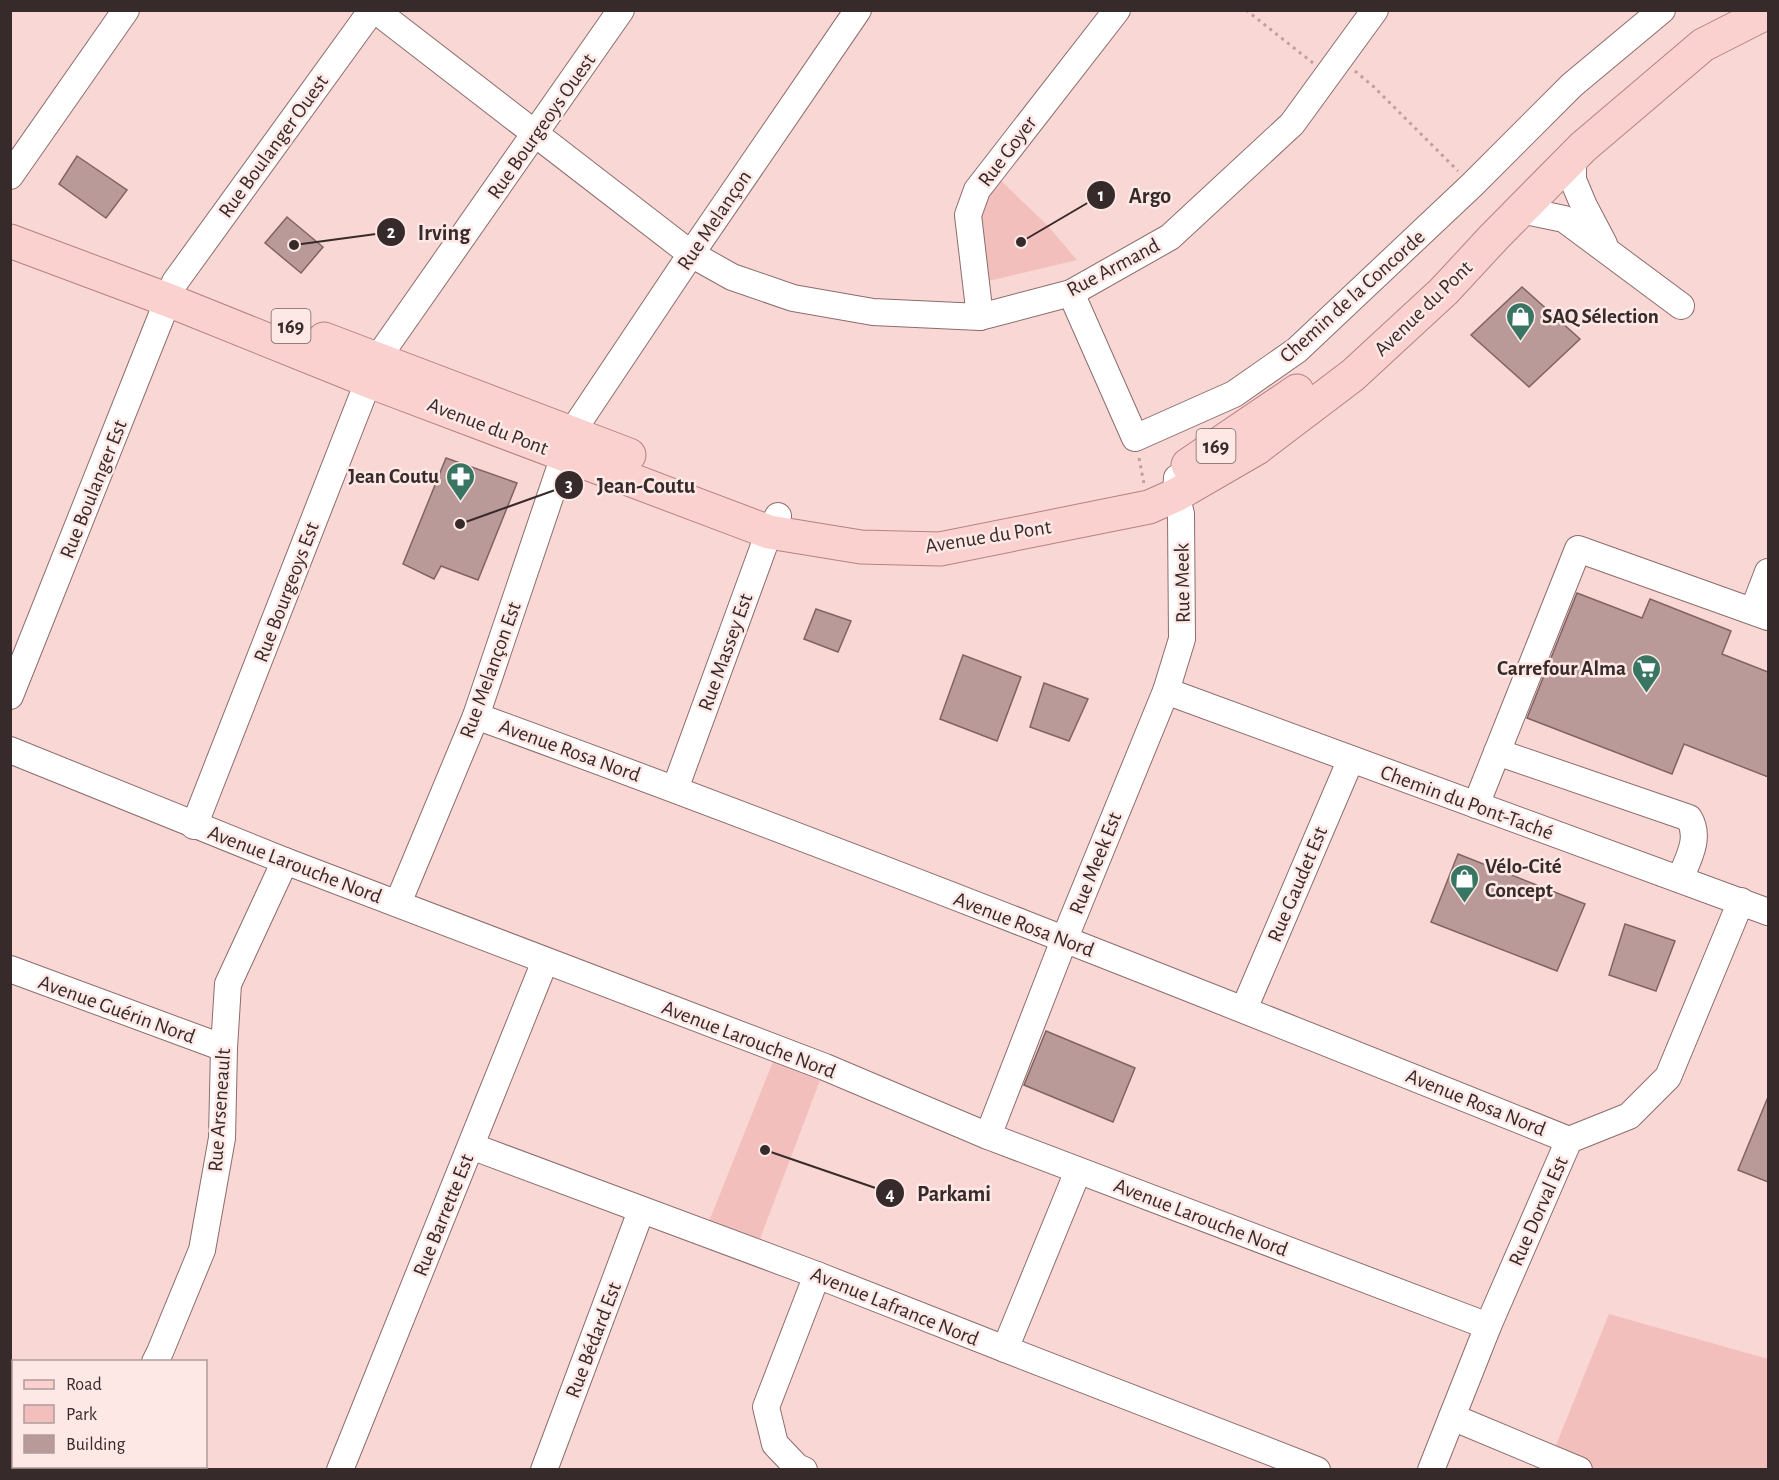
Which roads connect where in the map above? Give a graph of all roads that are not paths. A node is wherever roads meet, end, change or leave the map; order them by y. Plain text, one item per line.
1 (126, 10) edge
2 (373, 10) edge
3 (621, 10) edge
4 (858, 10) edge
5 (1117, 10) edge
6 (1375, 10) edge
7 (1662, 10) edge
8 (1730, 10) edge
9 (1768, 12) edge
10 (535, 134) junction
11 (1573, 156) junction
12 (10, 176) edge
13 (1521, 210) junction
14 (10, 221) edge
15 (10, 241) edge
16 (1609, 253) junction
17 (691, 254) junction
18 (172, 291) junction
19 (1071, 293) junction
20 (1681, 306) dead end
21 (980, 317) junction
22 (373, 370) junction
23 (568, 443) junction
24 (1177, 484) junction
25 (774, 524) junction
26 (1768, 573) edge
27 (1761, 614) edge
28 (1166, 691) junction
29 (10, 696) edge
30 (476, 716) junction
31 (10, 750) edge
32 (1497, 752) junction
33 (1351, 759) junction
34 (675, 789) junction
35 (1476, 805) junction
36 (194, 826) junction
37 (285, 861) junction
38 (1680, 879) junction
39 (1741, 901) junction
40 (398, 903) junction
41 (1768, 912) edge
42 (1064, 940) junction
43 (545, 961) junction
44 (10, 969) edge
45 (1244, 1009) junction
46 (224, 1048) junction
47 (988, 1136) junction
48 (1569, 1140) junction
49 (471, 1146) junction
50 (1078, 1171) junction
51 (642, 1211) junction
52 (817, 1275) junction
53 (1488, 1326) junction
54 (1005, 1349) junction
55 (155, 1360) edge
56 (1452, 1417) junction
57 (340, 1470) edge
58 (544, 1470) edge
59 (804, 1470) edge
60 (1317, 1470) edge
61 (1431, 1470) edge
62 (1579, 1470) edge

1 - 12 street
2 - 10 street, Rue Armand
2 - 18 street, Rue Boulanger Ouest
3 - 10 street, Rue Bourgeoys Ouest
4 - 17 street, Rue Melançon
5 - 21 street, Rue Goyer
6 - 19 street, Rue Armand
7 - 19 street, Chemin de la Concorde
8 - 24 main road, Avenue du Pont / 169
9 - 11 main road, Avenue du Pont
10 - 17 street, Rue Armand
10 - 22 street, Rue Bourgeoys Ouest
11 - 13 main road, Avenue du Pont
11 - 16 street
13 - 16 street
13 - 24 main road, Avenue du Pont
14 - 18 main road, Avenue du Pont / 169
15 - 18 main road, Avenue du Pont
16 - 20 street
17 - 21 street, Rue Armand
17 - 23 street, Rue Melançon
18 - 22 main road, Avenue du Pont / 169
18 - 29 street, Rue Boulanger Est
19 - 21 street, Rue Armand
22 - 23 main road, Avenue du Pont / 169
22 - 36 street, Rue Bourgeoys Est
23 - 25 main road, Avenue du Pont / 169
23 - 30 street, Rue Melançon Est
24 - 25 main road, Avenue du Pont / 169
24 - 25 main road, Avenue du Pont
24 - 28 street, Rue Meek
25 - 34 street, Rue Massey Est
26 - 27 street
27 - 32 street
28 - 33 street, Chemin du Pont-Taché
28 - 42 street, Rue Meek Est
30 - 34 street, Avenue Rosa Nord
30 - 40 street, Rue Melançon Est
31 - 36 street, Avenue Larouche Nord
32 - 35 street
32 - 38 street
33 - 35 street, Chemin du Pont-Taché
33 - 45 street, Rue Gaudet Est
34 - 42 street, Avenue Rosa Nord
35 - 38 street, Chemin du Pont-Taché
36 - 37 street, Avenue Larouche Nord
37 - 40 street, Avenue Larouche Nord
37 - 46 street, Rue Arseneault
38 - 39 street, Chemin du Pont-Taché
39 - 41 street, Chemin du Pont-Taché
39 - 48 street, Rue Dorval Est
40 - 43 street, Avenue Larouche Nord
42 - 45 street, Avenue Rosa Nord
42 - 47 street, Rue Meek Est
43 - 47 street, Avenue Larouche Nord
43 - 49 street, Rue Barrette Est
44 - 46 street, Avenue Guérin Nord
45 - 48 street, Avenue Rosa Nord
46 - 55 street, Rue Arseneault
47 - 50 street, Avenue Larouche Nord
48 - 53 street, Rue Dorval Est
49 - 51 street, Avenue Lafrance Nord
49 - 57 street, Rue Barrette Est
50 - 53 street, Avenue Larouche Nord
50 - 54 street
51 - 52 street, Avenue Lafrance Nord
51 - 58 street, Rue Bédard Est
52 - 54 street, Avenue Lafrance Nord
52 - 59 street
53 - 56 street, Rue Dorval Est
54 - 60 street, Avenue Lafrance Nord
56 - 61 street, Rue Dorval Est
56 - 62 street

